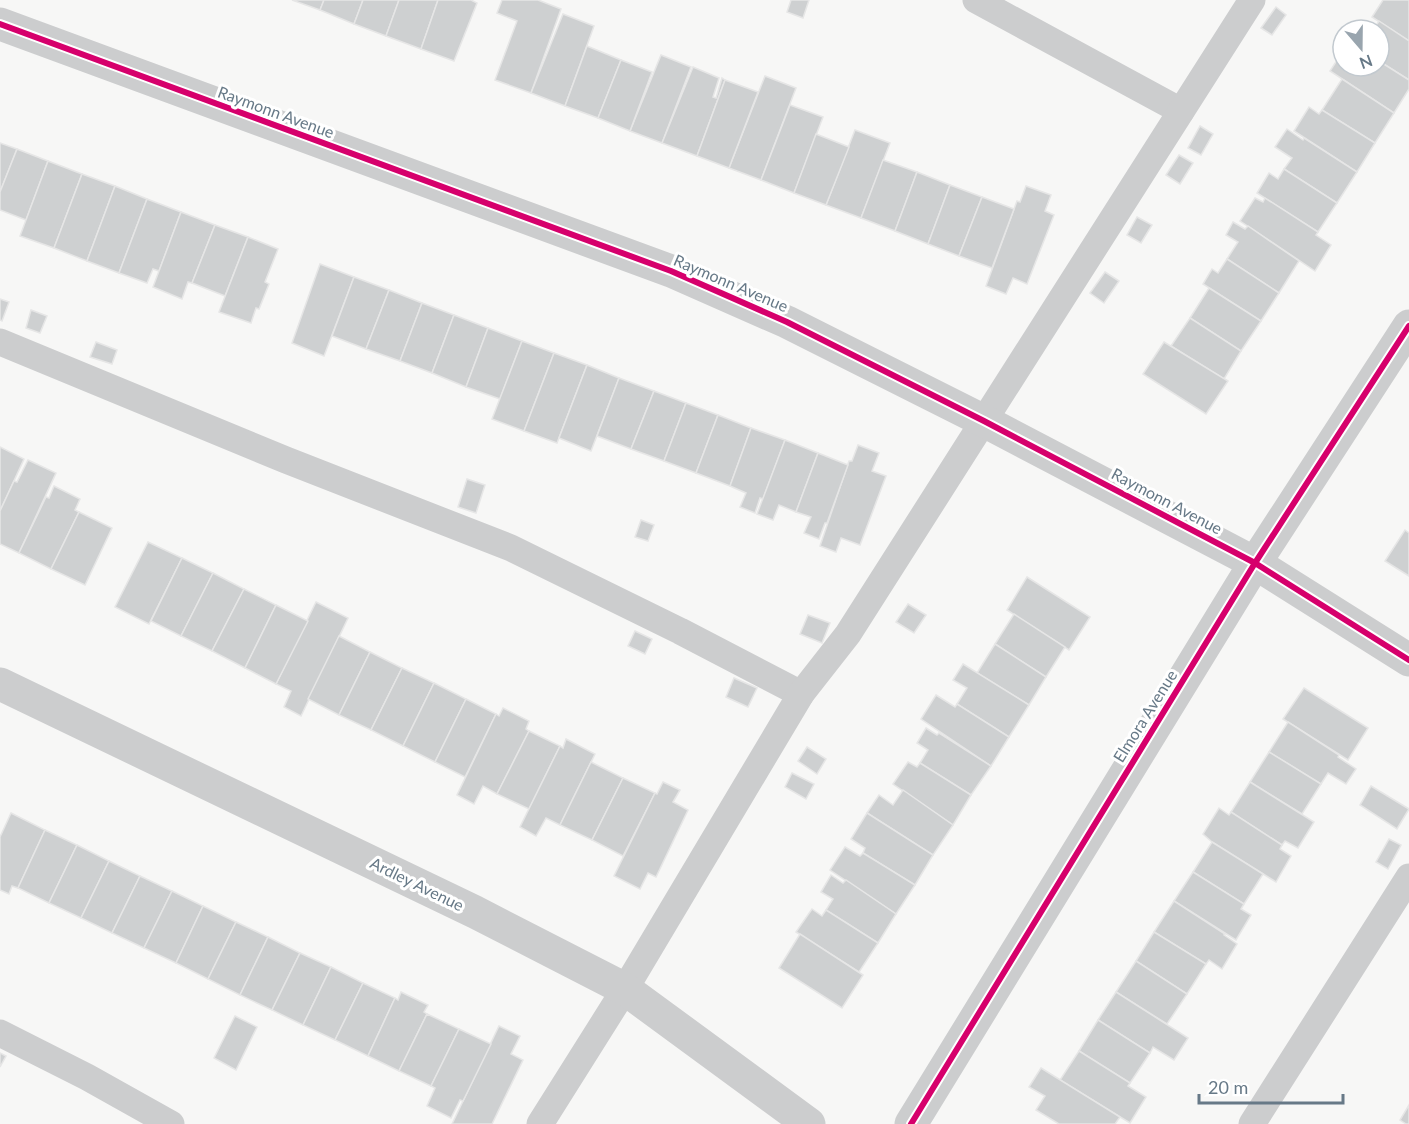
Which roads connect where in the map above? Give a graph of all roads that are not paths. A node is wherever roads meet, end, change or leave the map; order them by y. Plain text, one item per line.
1 (976, 0) edge
2 (1252, 0) edge
3 (0, 24) edge
4 (1181, 111) junction
5 (1409, 326) edge
6 (0, 342) edge
7 (984, 421) junction
8 (1256, 563) junction
9 (1409, 660) edge
10 (0, 684) edge
11 (801, 694) junction
12 (1409, 877) edge
13 (625, 988) junction
14 (0, 1032) edge
15 (171, 1124) edge
16 (540, 1124) edge
17 (809, 1124) edge
18 (910, 1124) edge
19 (1252, 1124) edge

1 - 4 lane
2 - 4 lane
3 - 7 street, Raymonn Avenue
4 - 7 lane
5 - 8 street, Elmora Avenue
6 - 11 lane
7 - 8 street, Raymonn Avenue
7 - 11 lane
8 - 9 street, Raymonn Avenue
8 - 18 street, Elmora Avenue
10 - 13 street, Ardley Avenue
11 - 13 lane
12 - 19 lane
13 - 16 lane
13 - 17 street, Ardley Avenue
14 - 15 lane

